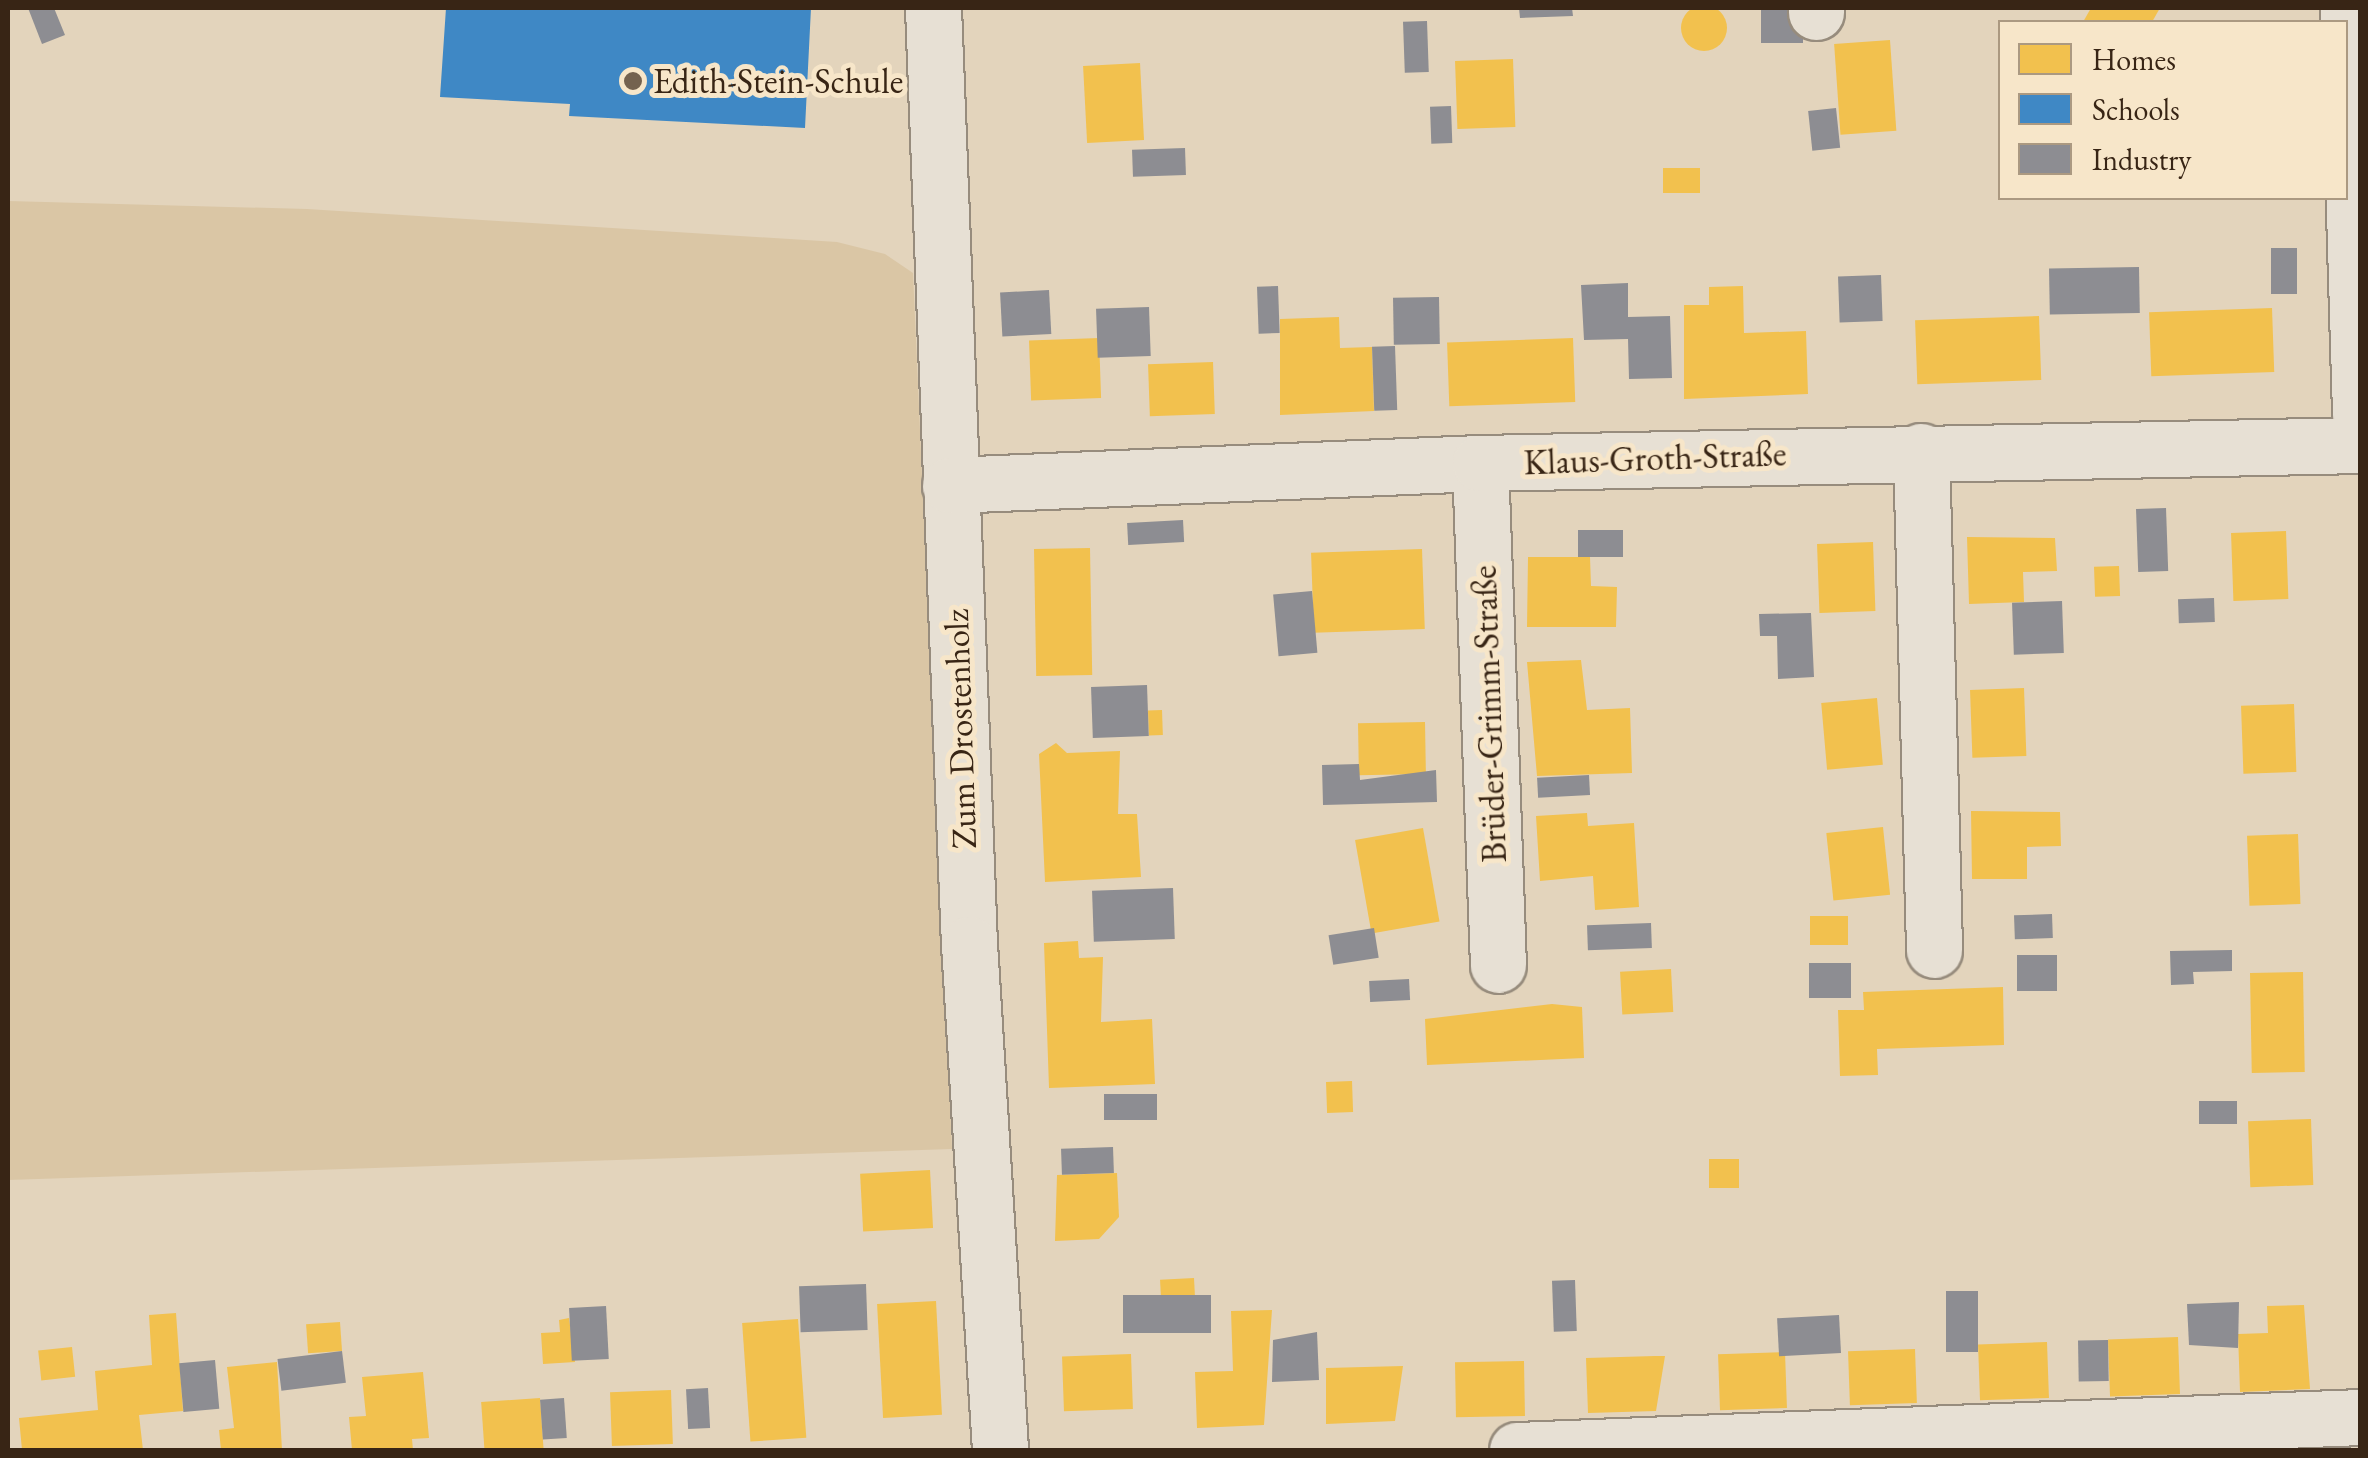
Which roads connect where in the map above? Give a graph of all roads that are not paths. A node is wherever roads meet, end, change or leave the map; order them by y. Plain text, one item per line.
1 (933, 8) edge
2 (2348, 8) edge
3 (2355, 75) edge
4 (2360, 414) edge
5 (2360, 445) edge
6 (1921, 451) junction
7 (1480, 463) junction
8 (950, 485) junction
9 (1934, 950) dead end
10 (1498, 965) dead end
11 (2360, 1417) edge
12 (1000, 1450) edge
13 (1516, 1450) edge

1 - 8 street, Zum Drostenholz
2 - 3 street
3 - 4 street
5 - 6 street, Klaus-Groth-Straße
6 - 7 street, Klaus-Groth-Straße
6 - 9 street
7 - 8 street, Klaus-Groth-Straße
7 - 10 street, Brüder-Grimm-Straße
8 - 12 street, Zum Drostenholz
11 - 13 street

